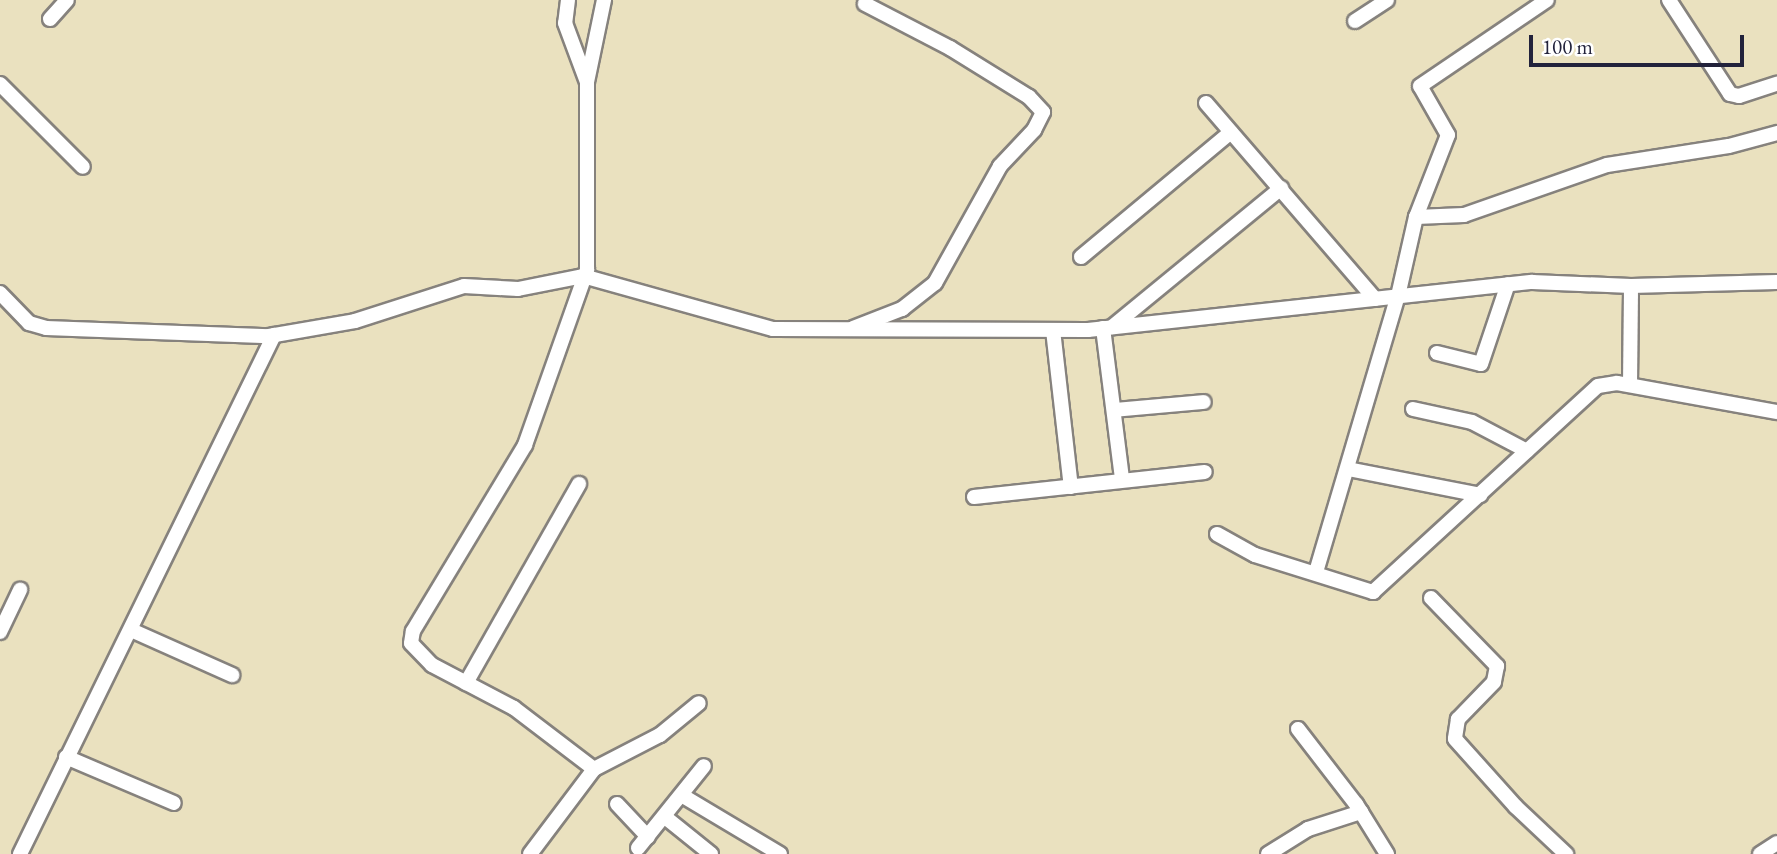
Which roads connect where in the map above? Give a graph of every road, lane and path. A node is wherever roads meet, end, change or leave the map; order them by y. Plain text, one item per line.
1 (68, 0) edge
2 (568, 0) edge
3 (604, 0) edge
4 (1387, 0) edge
5 (1548, 0) edge
6 (1669, 0) edge
7 (863, 1) edge
8 (50, 19) dead end
9 (1355, 21) dead end
10 (587, 82) junction
11 (1777, 83) edge
12 (0, 84) edge
13 (1206, 103) dead end
14 (1231, 131) junction
15 (1777, 133) edge
16 (83, 167) dead end
17 (1281, 188) junction
18 (1416, 217) junction
19 (1081, 257) dead end
20 (583, 276) junction
21 (1777, 282) edge
22 (1508, 284) junction
23 (1631, 286) junction
24 (0, 293) edge
25 (1398, 296) junction
26 (1375, 299) junction
27 (1108, 327) junction
28 (851, 329) junction
29 (1053, 330) junction
30 (274, 335) junction
31 (1437, 353) dead end
32 (1630, 385) junction
33 (1204, 402) dead end
34 (1114, 410) junction
35 (1413, 410) dead end
36 (1777, 412) edge
37 (1527, 451) junction
38 (1348, 470) junction
39 (1205, 471) dead end
40 (1122, 479) junction
41 (579, 484) dead end
42 (1071, 486) junction
43 (1480, 495) junction
44 (974, 497) dead end
45 (1217, 534) dead end
46 (1316, 572) junction
47 (20, 590) dead end
48 (1431, 598) dead end
49 (131, 630) junction
50 (0, 632) edge
51 (232, 675) dead end
52 (466, 683) junction
53 (699, 703) dead end
54 (1298, 729) dead end
55 (66, 757) junction
56 (704, 766) dead end
57 (594, 769) junction
58 (683, 796) junction
59 (174, 803) dead end
60 (617, 804) dead end
61 (1361, 812) junction
62 (665, 817) junction
63 (1777, 831) edge
64 (1770, 847) edge
65 (20, 854) edge
66 (530, 854) edge
67 (711, 854) edge
68 (780, 854) edge
69 (1268, 854) edge
70 (1387, 854) edge
71 (1566, 854) edge

1 - 8 street
2 - 10 street
3 - 10 street
4 - 9 street
5 - 18 street
6 - 11 street
7 - 28 street
10 - 20 street
12 - 16 street
13 - 14 street
14 - 17 street
14 - 19 street
15 - 18 street
17 - 26 street
17 - 27 street
18 - 25 street
20 - 28 street
20 - 30 street
20 - 52 street
21 - 23 street
22 - 23 street
22 - 25 street
22 - 31 street
23 - 32 street
24 - 30 street
25 - 26 street
25 - 38 street
26 - 27 street
27 - 29 street
27 - 34 street
28 - 29 street
29 - 42 street
30 - 49 street
32 - 36 street
32 - 37 street
33 - 34 street
34 - 40 street
35 - 37 street
37 - 43 street
38 - 43 street
38 - 46 street
39 - 40 street
40 - 42 street
41 - 52 street
42 - 44 street
43 - 46 street
45 - 46 street
47 - 50 street
48 - 71 street
49 - 51 street
49 - 55 street
52 - 57 street
53 - 57 street
54 - 61 street
55 - 59 street
55 - 65 street
56 - 58 street
57 - 66 street
58 - 62 street
58 - 68 street
60 - 62 street
61 - 69 street
61 - 70 street
62 - 67 street
63 - 64 street

